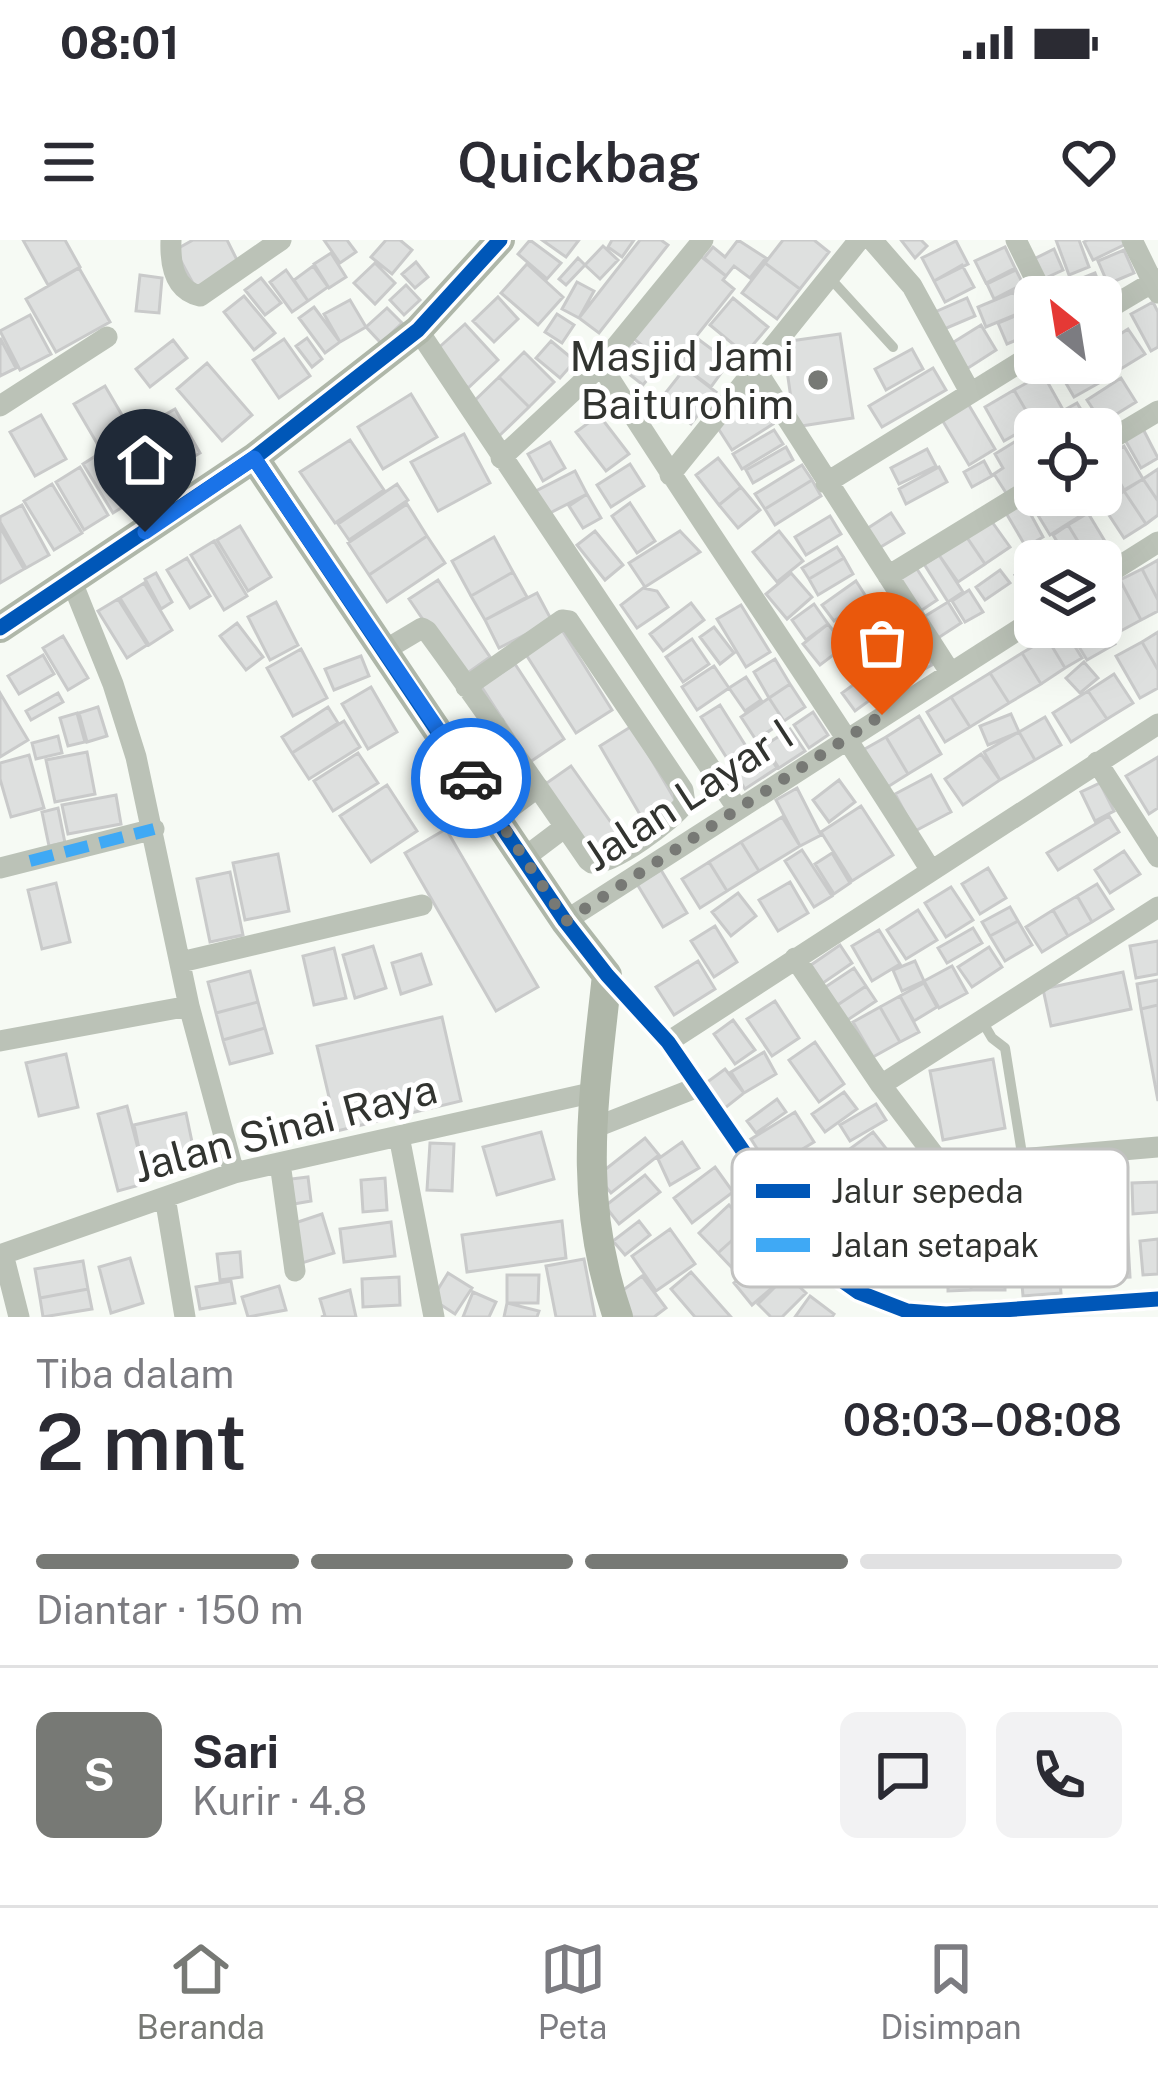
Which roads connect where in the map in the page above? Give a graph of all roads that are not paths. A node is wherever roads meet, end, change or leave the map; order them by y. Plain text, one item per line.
1 (170, 240) edge
2 (281, 240) edge
3 (500, 240) edge
4 (703, 240) edge
5 (859, 240) edge
6 (872, 240) edge
7 (1016, 240) edge
8 (1132, 240) edge
9 (1034, 276) edge
10 (830, 277) junction
11 (1156, 285) edge
12 (1122, 302) edge
13 (418, 330) junction
14 (107, 337) dead end
15 (893, 347) dead end
16 (601, 365) junction
17 (1014, 366) edge
18 (756, 370) junction
19 (970, 392) junction
20 (0, 406) edge
21 (1158, 411) edge
22 (1122, 433) edge
23 (254, 458) junction
24 (501, 458) junction
25 (670, 475) junction
26 (826, 483) junction
27 (1014, 499) edge
28 (1158, 542) edge
29 (1122, 565) edge
30 (888, 576) junction
31 (72, 581) junction
32 (0, 628) edge
33 (1014, 632) edge
34 (385, 650) junction
35 (950, 672) junction
36 (466, 687) junction
37 (1158, 724) edge
38 (495, 725) junction
39 (848, 737) junction
40 (454, 753) junction
41 (1097, 762) junction
42 (538, 787) junction
43 (737, 808) junction
44 (497, 818) junction
45 (565, 826) junction
46 (154, 829) junction
47 (1158, 857) edge
48 (524, 858) junction
49 (0, 868) edge
50 (930, 869) junction
51 (422, 904) dead end
52 (1158, 908) edge
53 (566, 921) junction
54 (795, 958) junction
55 (181, 962) junction
56 (607, 976) junction
57 (189, 1006) junction
58 (982, 1021) junction
59 (0, 1041) edge
60 (668, 1042) junction
61 (881, 1085) junction
62 (698, 1087) junction
63 (595, 1092) junction
64 (591, 1129) junction
65 (399, 1136) junction
66 (1158, 1147) edge
67 (741, 1149) edge
68 (929, 1149) edge
69 (1021, 1149) edge
70 (1128, 1150) edge
71 (280, 1163) junction
72 (234, 1173) junction
73 (165, 1197) junction
74 (1, 1254) edge
75 (295, 1271) dead end
76 (855, 1287) edge
77 (1158, 1299) edge
78 (19, 1317) edge
79 (185, 1317) edge
80 (434, 1317) edge
81 (618, 1317) edge

1 - 2 street
3 - 13 street
4 - 16 street
5 - 10 street
6 - 19 street
7 - 9 street
8 - 11 street
10 - 15 lane
10 - 18 street
11 - 12 street
13 - 23 street
13 - 24 street
14 - 20 street
16 - 24 street
16 - 25 street
17 - 19 street
18 - 25 street
18 - 26 street
19 - 26 street
21 - 22 street
23 - 31 street
23 - 34 street
24 - 43 street
25 - 39 street
26 - 30 street
27 - 30 street
28 - 29 street
30 - 35 street
31 - 32 street
31 - 46 street
33 - 35 street, Jalan Layar I
34 - 36 street
34 - 40 street
35 - 39 street, Jalan Layar I
36 - 38 street
36 - 45 street
37 - 41 street
38 - 40 street
38 - 42 street
39 - 43 street, Jalan Layar I
39 - 50 street
40 - 44 street
41 - 47 street
41 - 50 street
42 - 44 street
42 - 45 street
43 - 53 street, Jalan Layar I
44 - 48 street
45 - 48 street
46 - 49 street
46 - 55 street
48 - 53 street
50 - 54 street
51 - 55 street
52 - 58 street
53 - 56 street
54 - 60 street
54 - 61 street
55 - 57 street
56 - 60 street
56 - 63 street
57 - 59 street
57 - 72 street
58 - 61 street
58 - 69 lane
60 - 62 street
61 - 68 street
62 - 64 street
62 - 67 street
63 - 64 street
63 - 65 street, Jalan Sinai Raya
64 - 81 street
65 - 71 street, Jalan Sinai Raya
65 - 80 street
66 - 70 street
71 - 72 street, Jalan Sinai Raya
71 - 75 street
72 - 73 street, Jalan Sinai Raya
73 - 74 street, Jalan Sinai Raya
73 - 79 street
74 - 78 street
76 - 77 street

